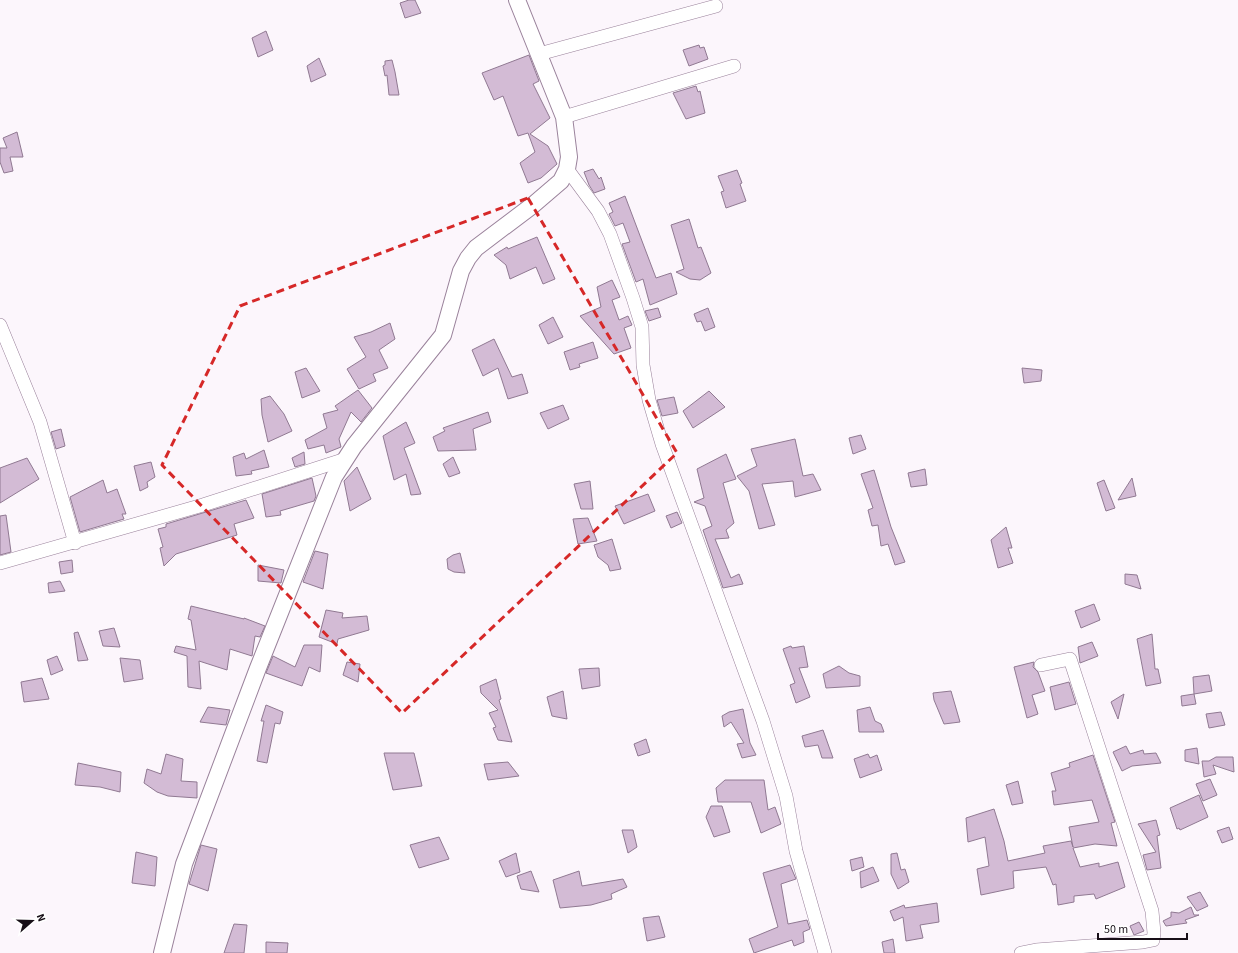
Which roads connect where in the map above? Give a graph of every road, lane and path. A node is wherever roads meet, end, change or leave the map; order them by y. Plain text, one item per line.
1 (517, 0) edge
2 (716, 6) dead end
3 (539, 54) junction
4 (734, 66) dead end
5 (564, 117) junction
6 (567, 169) junction
7 (0, 325) edge
8 (346, 460) junction
9 (75, 543) junction
10 (0, 563) edge
11 (1041, 665) dead end
12 (162, 953) edge
13 (825, 953) edge
14 (1020, 953) edge

1 - 3 street
2 - 3 street
3 - 5 street
4 - 5 street
5 - 6 street
6 - 8 street
6 - 13 street
7 - 9 street
8 - 9 street
8 - 12 street
9 - 10 street
11 - 14 street

